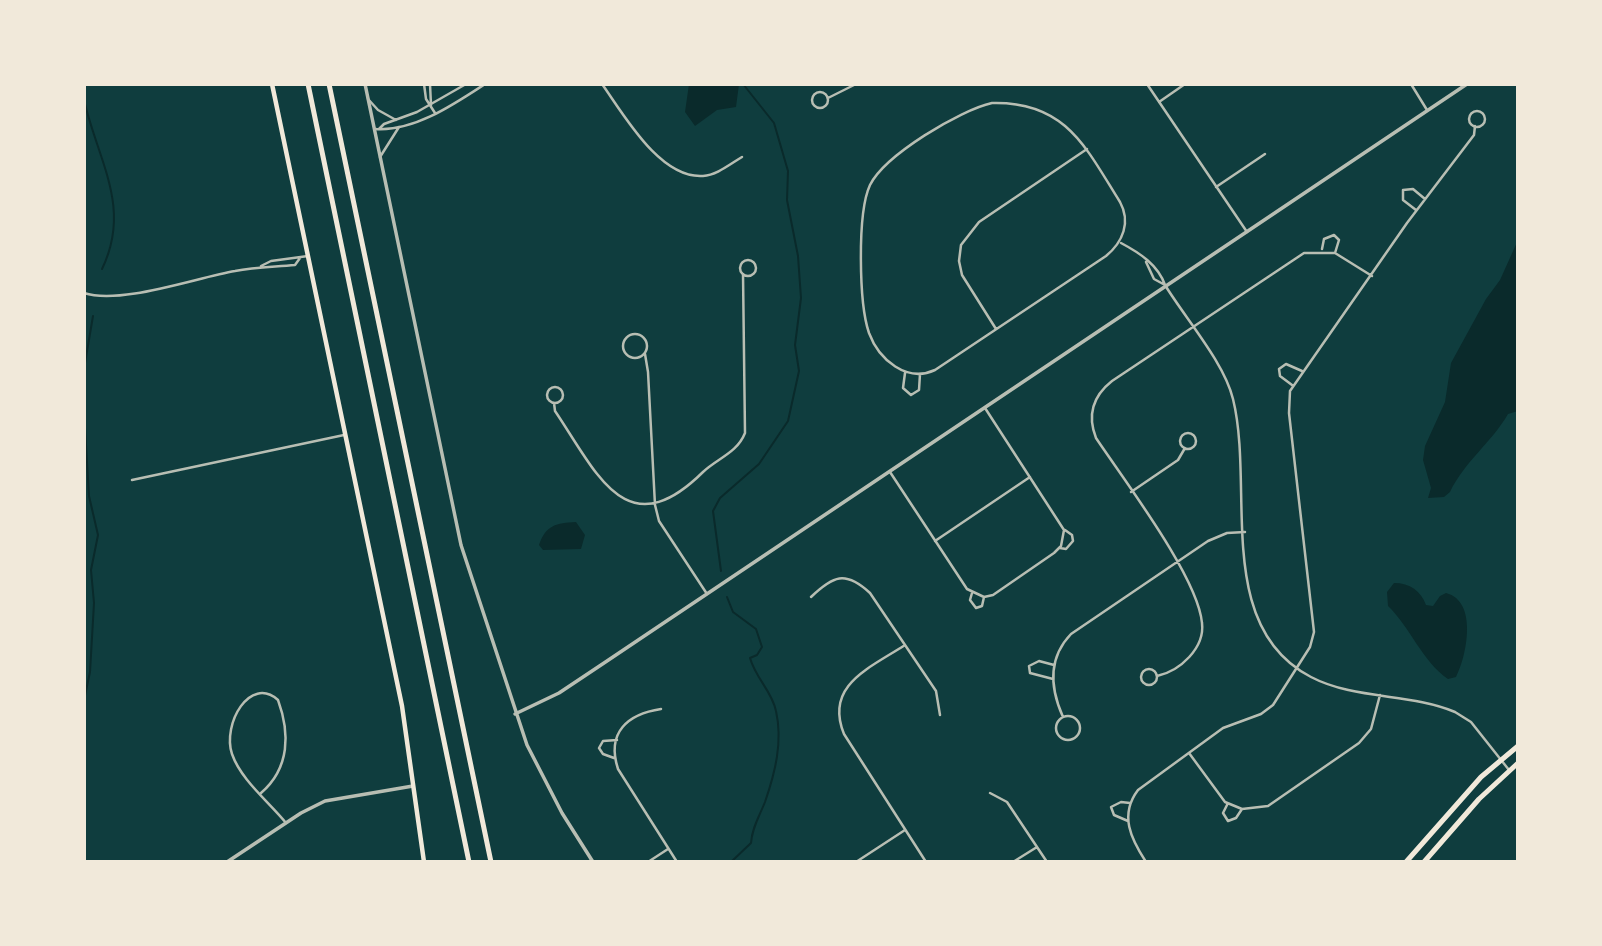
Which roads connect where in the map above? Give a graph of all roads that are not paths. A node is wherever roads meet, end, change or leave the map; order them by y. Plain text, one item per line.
1 (272, 84) edge
2 (308, 84) edge
3 (330, 84) edge
4 (365, 84) edge
5 (424, 84) edge
6 (430, 84) edge
7 (466, 84) edge
8 (485, 84) edge
9 (602, 84) edge
10 (856, 84) edge
11 (1147, 84) edge
12 (1185, 84) edge
13 (1411, 84) edge
14 (1467, 84) edge
15 (368, 98) junction
16 (827, 98) junction
17 (1159, 102) junction
18 (431, 105) junction
19 (1427, 110) junction
20 (435, 113) junction
21 (396, 120) junction
22 (1475, 126) junction
23 (399, 127) junction
24 (377, 129) junction
25 (1087, 149) junction
26 (1265, 154) dead end
27 (380, 157) junction
28 (742, 157) dead end
29 (1216, 187) junction
30 (1425, 199) junction
31 (1417, 210) junction
32 (1247, 232) junction
33 (1120, 243) junction
34 (1321, 250) junction
35 (1335, 253) junction
36 (308, 256) junction
37 (300, 258) junction
38 (1146, 260) junction
39 (261, 266) junction
40 (743, 275) junction
41 (1372, 275) junction
42 (1165, 285) junction
43 (84, 293) edge
44 (1192, 328) junction
45 (996, 329) junction
46 (645, 354) junction
47 (905, 372) junction
48 (1303, 372) junction
49 (920, 374) junction
50 (1293, 386) junction
51 (554, 403) junction
52 (985, 408) junction
53 (347, 435) junction
54 (1185, 448) junction
55 (890, 472) junction
56 (1030, 477) junction
57 (132, 480) dead end
58 (1131, 492) junction
59 (654, 505) junction
60 (1064, 530) junction
61 (1245, 532) junction
62 (935, 541) junction
63 (1060, 548) junction
64 (1177, 562) junction
65 (972, 593) junction
66 (707, 595) junction
67 (811, 597) dead end
68 (984, 597) junction
69 (905, 645) junction
70 (1054, 665) junction
71 (1298, 669) junction
72 (1157, 676) junction
73 (1053, 679) junction
74 (1380, 695) junction
75 (661, 709) dead end
76 (515, 713) junction
77 (940, 715) dead end
78 (1062, 716) junction
79 (617, 740) junction
80 (1518, 746) edge
81 (1188, 752) junction
82 (615, 758) junction
83 (1500, 759) junction
84 (1518, 763) edge
85 (1509, 769) junction
86 (415, 786) junction
87 (261, 793) junction
88 (990, 793) dead end
89 (1130, 803) junction
90 (1228, 803) junction
91 (1242, 809) junction
92 (1128, 821) junction
93 (286, 823) junction
94 (905, 830) junction
95 (1037, 847) junction
96 (668, 849) junction
97 (227, 862) edge
98 (424, 862) edge
99 (470, 862) edge
100 (491, 862) edge
101 (593, 862) edge
102 (648, 862) edge
103 (677, 862) edge
104 (856, 862) edge
105 (926, 862) edge
106 (1013, 862) edge
107 (1047, 862) edge
108 (1146, 862) edge
109 (1406, 862) edge
110 (1424, 862) edge

1 - 36 main road
2 - 99 main road
3 - 100 main road
4 - 15 street
5 - 18 street
6 - 18 street
7 - 18 street
8 - 20 street
9 - 28 street
10 - 16 street
11 - 17 street
12 - 17 street
13 - 19 street
14 - 19 street
15 - 21 street
15 - 24 street
16 - 16 street
17 - 29 street
18 - 20 street
18 - 21 street
19 - 32 street
20 - 23 street
21 - 24 street
22 - 22 street
22 - 30 street
23 - 24 street
23 - 27 street
24 - 27 street
25 - 33 street
25 - 45 street
25 - 47 street
26 - 29 street
27 - 76 street
29 - 32 street
30 - 31 street
30 - 31 street
31 - 41 street
32 - 42 street
33 - 38 street
33 - 45 street
34 - 35 street
34 - 35 street
34 - 44 street
35 - 41 street
36 - 37 street
36 - 53 main road
37 - 39 street
37 - 39 street
38 - 42 street
38 - 42 street
39 - 43 street
40 - 40 street
40 - 59 street
41 - 48 street
42 - 44 street
42 - 52 street
44 - 58 street
44 - 61 street
45 - 49 street
46 - 46 street
46 - 59 street
47 - 49 street
47 - 49 street
48 - 50 street
48 - 50 street
50 - 71 street
51 - 51 street
51 - 59 street
52 - 55 street
52 - 56 street
53 - 57 street
53 - 86 main road
54 - 54 street
54 - 58 street
55 - 62 street
55 - 66 street
56 - 60 street
56 - 62 street
58 - 64 street
59 - 66 street
60 - 63 street
60 - 63 street
61 - 64 street
61 - 71 street
62 - 65 street
63 - 68 street
64 - 70 street
64 - 72 street
65 - 68 street
65 - 68 street
66 - 76 street
67 - 69 street
69 - 77 street
69 - 94 street
70 - 73 street
70 - 73 street
71 - 74 street
71 - 81 street
72 - 72 street
73 - 78 street
74 - 83 street
74 - 91 street
75 - 79 street
76 - 101 street
78 - 78 street
79 - 82 street
79 - 82 street
80 - 83 main road
81 - 89 street
81 - 90 street
82 - 96 street
83 - 85 street
83 - 109 main road
84 - 85 main road
85 - 110 main road
86 - 93 street
86 - 98 main road
87 - 87 street
87 - 93 street
88 - 95 street
89 - 92 street
89 - 92 street
90 - 91 street
90 - 91 street
92 - 108 street
93 - 97 street
94 - 104 street
94 - 105 street
95 - 106 street
95 - 107 street
96 - 102 street
96 - 103 street

